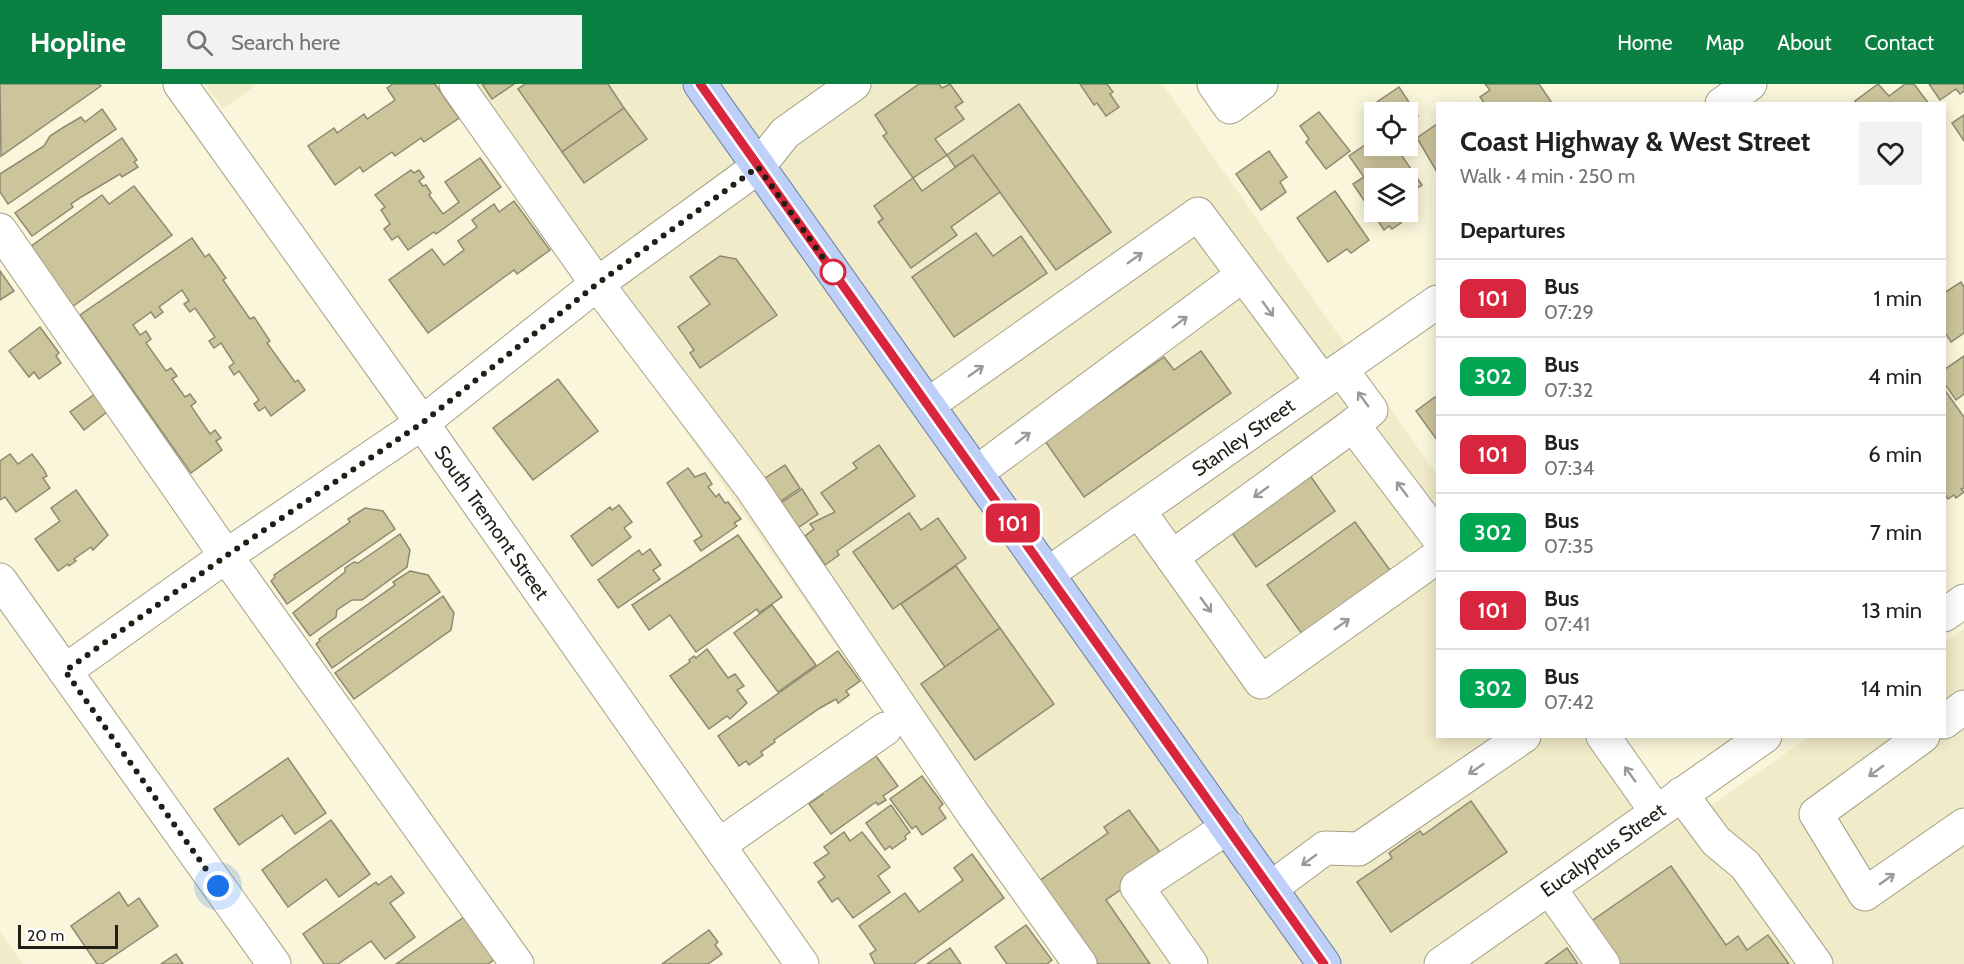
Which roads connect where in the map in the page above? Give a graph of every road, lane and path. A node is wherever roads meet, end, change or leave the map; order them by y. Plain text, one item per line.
1 (180, 84) edge
2 (456, 84) edge
3 (700, 84) edge
4 (854, 84) edge
5 (1214, 84) edge
6 (1261, 84) edge
7 (1750, 84) edge
8 (1725, 102) edge
9 (758, 167) junction
10 (0, 231) edge
11 (1243, 275) junction
12 (597, 284) junction
13 (1436, 303) edge
14 (1331, 375) junction
15 (928, 405) junction
16 (422, 423) junction
17 (1353, 425) junction
18 (976, 473) junction
19 (1139, 511) junction
20 (1436, 535) edge
21 (226, 556) junction
22 (1172, 557) junction
23 (1436, 558) edge
24 (1049, 573) junction
25 (0, 580) edge
26 (1964, 601) edge
27 (1946, 614) edge
28 (65, 671) junction
29 (1964, 707) edge
30 (1946, 720) edge
31 (885, 729) dead end
32 (1521, 738) edge
33 (1605, 738) edge
34 (1762, 738) edge
35 (1920, 738) edge
36 (1669, 803) junction
37 (1964, 825) edge
38 (1228, 827) junction
39 (720, 845) junction
40 (1271, 888) junction
41 (1550, 889) junction
42 (274, 964) edge
43 (517, 964) edge
44 (802, 964) edge
45 (1080, 964) edge
46 (1191, 964) edge
47 (1324, 964) edge
48 (1441, 964) edge
49 (1603, 964) edge
50 (1816, 964) edge

1 - 16 street, South Tremont Street
2 - 12 street
3 - 9 main road
4 - 9 street
5 - 6 street
7 - 8 street
9 - 12 street
9 - 15 main road
10 - 21 street
11 -> 14 street
15 -> 11 street
18 -> 11 street
12 - 16 street
12 - 45 street
13 - 14 street, Stanley Street
17 -> 14 street
14 - 19 street, Stanley Street
15 - 18 main road
16 - 21 street
16 - 39 street, South Tremont Street
20 -> 17 street
17 -> 22 street
18 - 24 main road
19 - 22 street
19 - 24 street, Stanley Street
21 - 28 street
21 - 43 street
22 -> 23 street
24 - 38 main road
25 - 28 street
26 - 27 street
28 - 42 street
29 - 30 street
31 - 39 street
32 -> 40 street
36 -> 33 street
34 - 36 street, Eucalyptus Street
35 -> 37 street
36 - 41 street, Eucalyptus Street
36 - 50 street
38 - 40 main road
38 - 46 street
39 - 44 street, South Tremont Street
40 - 47 main road
41 - 48 street, Eucalyptus Street
41 - 49 street

